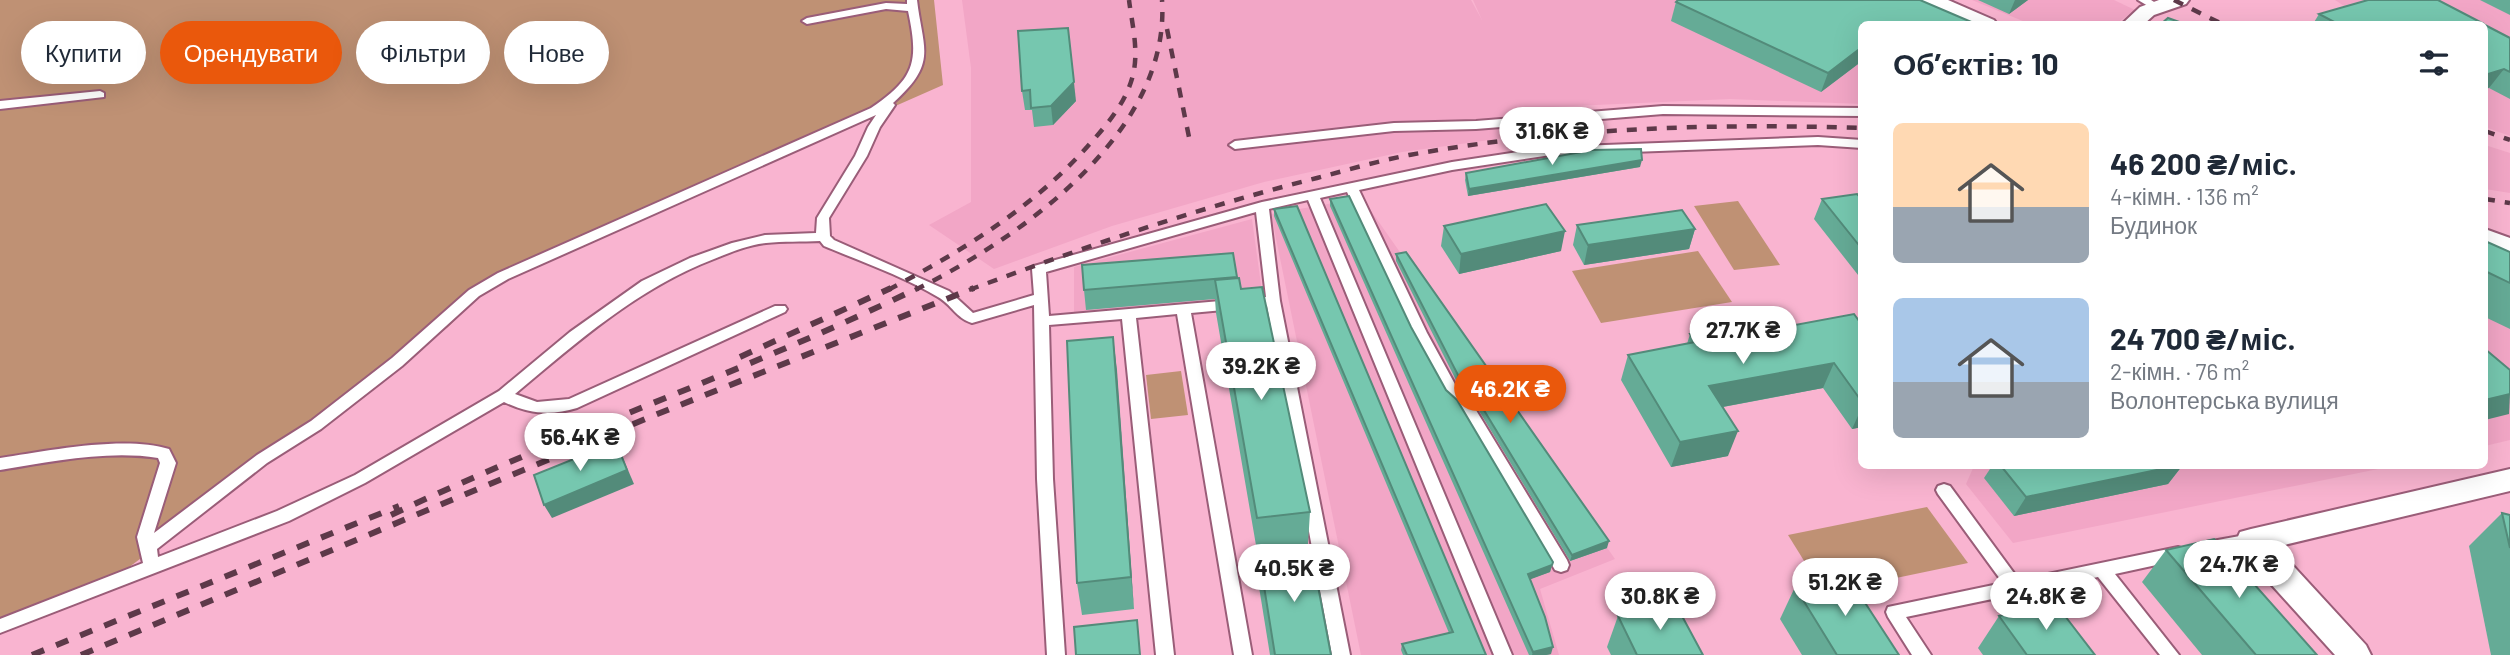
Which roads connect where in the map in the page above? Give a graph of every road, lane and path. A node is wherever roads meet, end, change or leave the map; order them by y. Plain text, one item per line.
1 (1931, 0) edge
2 (2179, 0) edge
3 (913, 4) edge
4 (2150, 4) edge
5 (807, 21) dead end
6 (1980, 21) edge
7 (2135, 21) edge
8 (100, 95) dead end
9 (894, 99) junction
10 (0, 105) edge
11 (1858, 112) edge
12 (1858, 144) edge
13 (1235, 145) dead end
14 (1351, 187) junction
15 (1312, 195) junction
16 (1262, 206) junction
17 (823, 237) junction
18 (2488, 238) edge
19 (2510, 248) edge
20 (1041, 298) junction
21 (1273, 301) junction
22 (780, 309) dead end
23 (1183, 309) junction
24 (1129, 315) junction
25 (1042, 321) junction
26 (504, 395) junction
27 (0, 464) edge
28 (2510, 480) edge
29 (1944, 491) dead end
30 (2251, 541) junction
31 (148, 547) junction
32 (152, 565) junction
33 (1561, 565) dead end
34 (2101, 569) junction
35 (2015, 587) junction
36 (0, 626) edge
37 (1056, 655) edge
38 (1165, 655) edge
39 (1243, 655) edge
40 (1341, 655) edge
41 (1503, 655) edge
42 (1922, 655) edge
43 (2170, 655) edge
44 (2355, 655) edge

1 - 6 street
2 - 4 street
3 - 5 lane
3 - 9 lane
4 - 7 street
8 - 10 lane
9 - 17 lane
9 - 31 lane
11 - 13 lane
12 - 14 lane
14 - 15 lane
14 - 33 lane
15 - 16 lane
15 - 41 lane
16 - 20 lane
16 - 21 lane
17 - 20 lane
17 - 26 lane
18 - 19 street
20 - 25 lane
21 - 23 lane
21 - 40 lane
22 - 26 lane
23 - 24 lane
23 - 39 lane
24 - 25 lane
24 - 38 lane
25 - 37 lane
26 - 32 lane
27 - 31 lane
28 - 30 street
29 - 35 lane
30 - 34 lane
30 - 44 street
31 - 32 lane
32 - 36 lane
34 - 35 lane
34 - 43 lane
35 - 42 lane

